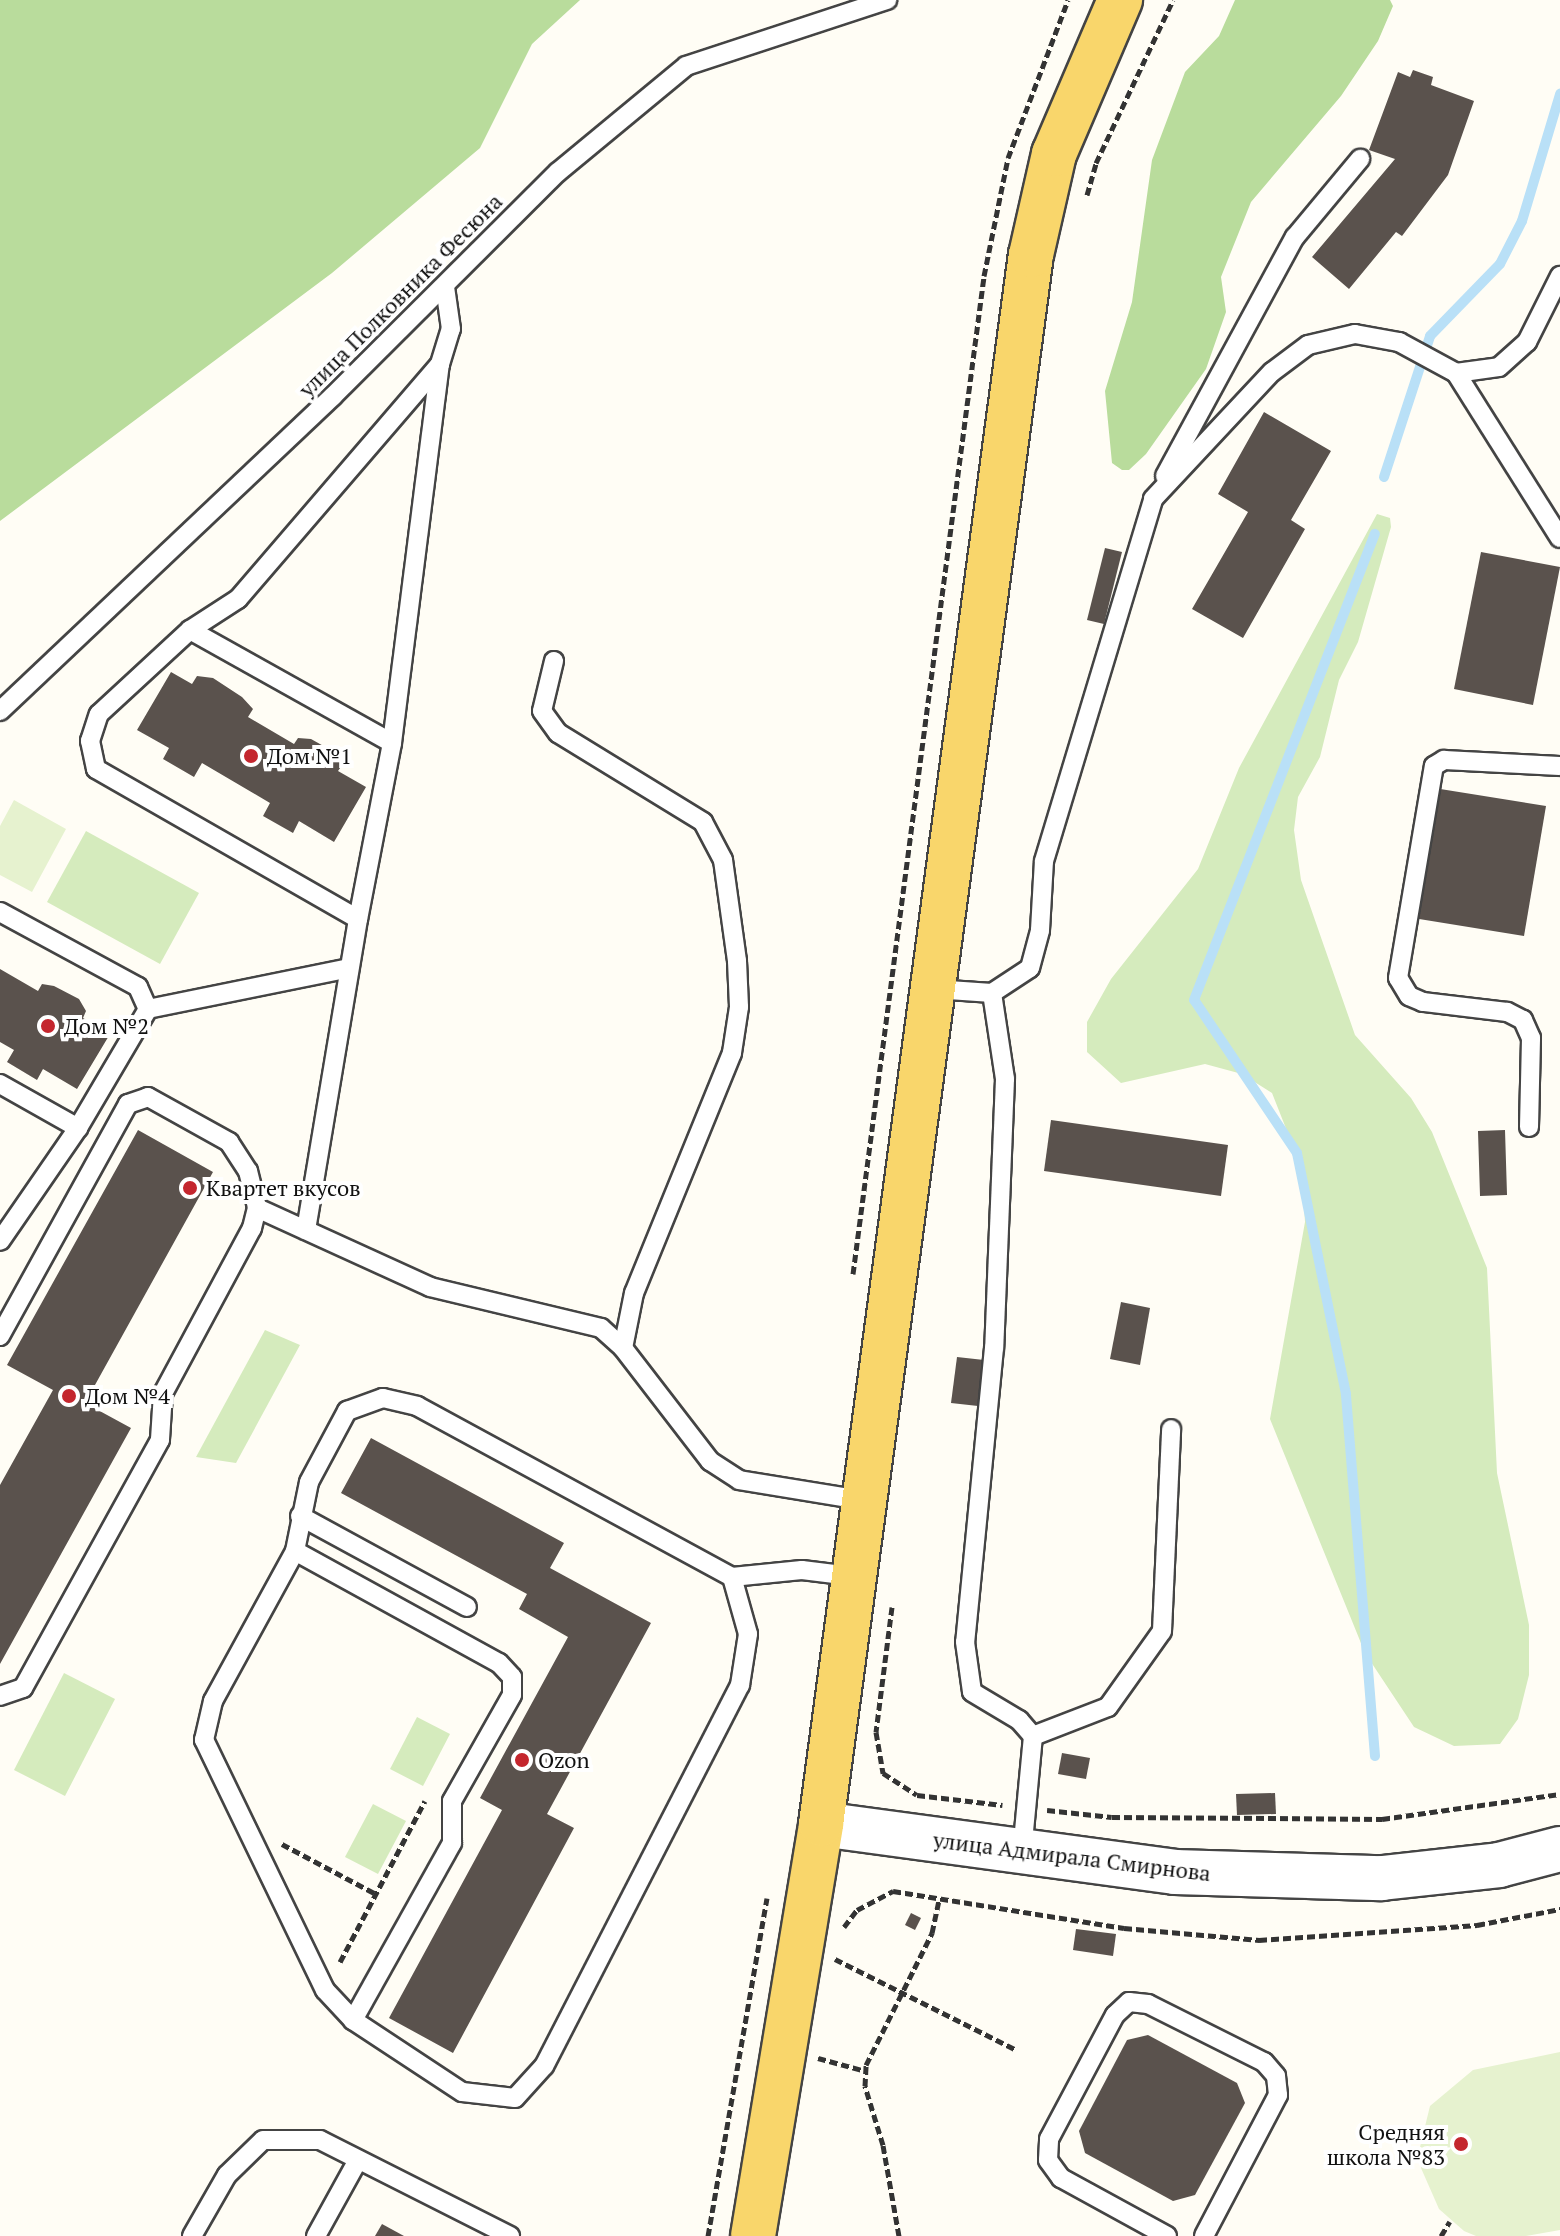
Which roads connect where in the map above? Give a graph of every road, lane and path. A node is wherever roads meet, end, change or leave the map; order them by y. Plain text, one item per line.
1 (887, 0) edge
2 (1068, 0) edge
3 (1120, 0) edge
4 (1173, 0) edge
5 (1360, 159) dead end
6 (1083, 207) dead end
7 (1560, 276) edge
8 (445, 287) junction
9 (440, 364) junction
10 (1456, 373) junction
11 (1153, 499) junction
12 (1560, 538) edge
13 (190, 630) junction
14 (554, 661) dead end
15 (0, 711) edge
16 (392, 743) junction
17 (1560, 766) edge
18 (0, 912) edge
19 (358, 919) junction
20 (349, 968) junction
21 (931, 988) junction
22 (992, 993) junction
23 (148, 1009) junction
24 (0, 1084) edge
25 (1529, 1127) dead end
26 (78, 1128) junction
27 (257, 1208) junction
28 (6, 1221) edge
29 (306, 1230) junction
30 (0, 1241) edge
31 (853, 1277) dead end
32 (0, 1336) edge
33 (623, 1348) junction
34 (1171, 1429) dead end
35 (861, 1500) junction
36 (300, 1516) junction
37 (295, 1551) junction
38 (851, 1576) junction
39 (732, 1577) junction
40 (893, 1591) dead end
41 (467, 1607) dead end
42 (0, 1696) edge
43 (1033, 1736) junction
44 (1560, 1794) edge
45 (1028, 1808) junction
46 (239, 1821) junction
47 (821, 1824) junction
48 (1560, 1849) edge
49 (1022, 1852) junction
50 (770, 1885) dead end
51 (939, 1899) junction
52 (1560, 1909) edge
53 (839, 1935) dead end
54 (834, 1959) dead end
55 (325, 1990) junction
56 (905, 1991) junction
57 (353, 2020) junction
58 (1017, 2050) dead end
59 (817, 2058) dead end
60 (866, 2071) junction
61 (358, 2160) junction
62 (1450, 2221) dead end
63 (192, 2236) edge
64 (316, 2236) edge
65 (510, 2236) edge
66 (708, 2236) edge
67 (753, 2236) edge
68 (899, 2236) edge
69 (1167, 2236) edge
70 (1204, 2236) edge
71 (1441, 2236) edge

1 - 8 lane, улица Полковника Фесюна
2 - 31 path
3 - 21 main road
4 - 6 path
5 - 11 lane
7 - 10 lane
8 - 9 lane
8 - 15 lane, улица Полковника Фесюна
9 - 13 lane
9 - 16 lane
10 - 11 lane
10 - 12 lane
11 - 22 lane
13 - 16 lane
13 - 19 lane
14 - 33 lane
16 - 19 lane
17 - 25 lane
18 - 23 lane
19 - 20 lane
20 - 23 lane
20 - 29 lane
21 - 22 lane
21 - 35 main road
22 - 43 lane
23 - 26 lane
24 - 26 lane
26 - 28 lane
27 - 29 lane
27 - 32 lane
27 - 42 lane
28 - 30 lane
29 - 33 lane
33 - 35 lane
34 - 43 lane
35 - 38 main road
36 - 37 lane
36 - 39 lane
36 - 41 lane
37 - 46 lane
37 - 57 lane
38 - 39 lane
38 - 47 main road
39 - 57 lane
40 - 45 path
43 - 45 lane
44 - 45 path
45 - 49 lane
46 - 55 lane
46 - 55 path
47 - 49 street, улица Адмирала Смирнова
47 - 67 main road
48 - 49 street, улица Адмирала Смирнова
50 - 66 path
51 - 52 path
51 - 53 path
51 - 56 path
54 - 56 path
55 - 57 lane
56 - 58 path
56 - 60 path
59 - 60 path
60 - 68 path
61 - 63 lane
61 - 64 lane
61 - 65 lane
62 - 71 path
69 - 70 lane

